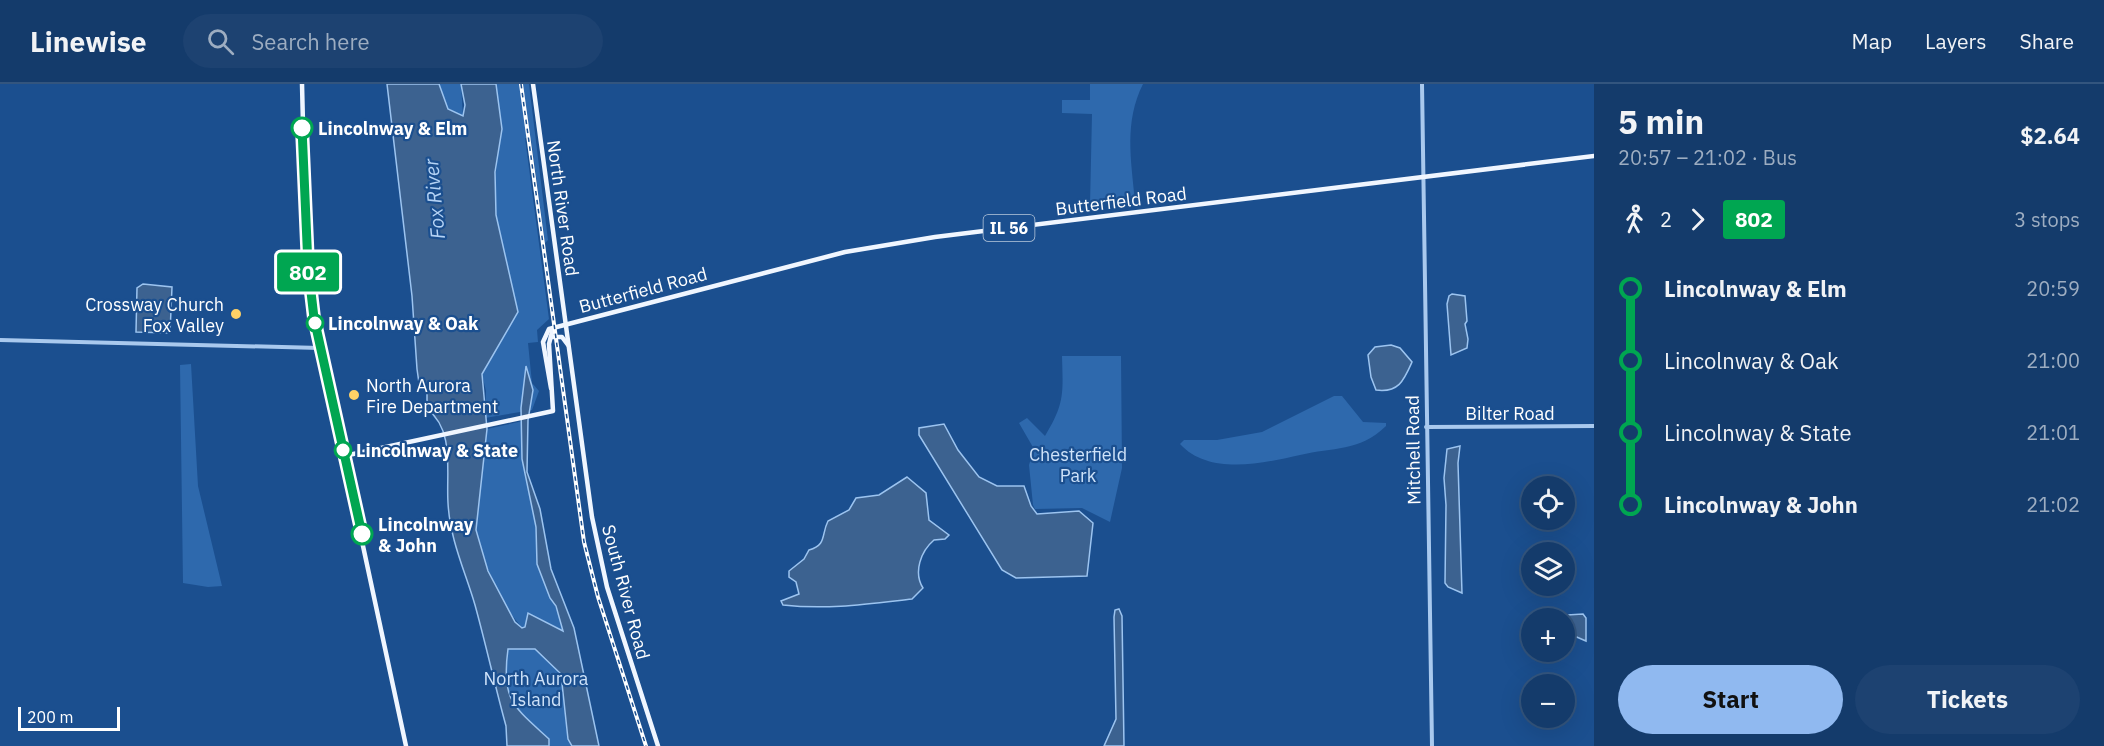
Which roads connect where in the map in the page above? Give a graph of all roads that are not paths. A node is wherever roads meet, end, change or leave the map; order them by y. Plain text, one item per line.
1 (302, 84) edge
2 (533, 84) edge
3 (1422, 84) edge
4 (1594, 156) edge
5 (1424, 177) junction
6 (566, 324) junction
7 (553, 328) junction
8 (551, 337) junction
9 (0, 340) edge
10 (568, 345) junction
11 (321, 348) junction
12 (551, 388) junction
13 (577, 406) joint
14 (1594, 426) edge
15 (1426, 427) junction
16 (344, 456) junction
17 (406, 746) edge
18 (657, 746) edge
19 (1432, 746) edge

1 - 11 main road
2 - 6 main road, North River Road
3 - 5 street, Mitchell Road
4 - 5 main road, Butterfield Road / IL 56
5 - 6 main road, Butterfield Road / IL 56
5 - 15 street, Mitchell Road
6 - 7 main road, Butterfield Road / IL 56
6 - 10 main road, North River Road
7 - 8 main road
7 - 12 main road
8 - 10 main road
8 - 12 main road
9 - 11 street
10 - 13 main road, North River Road
11 - 16 main road
12 - 16 main road
13 - 18 main road, South River Road
14 - 15 street, Bilter Road
15 - 19 street, Mitchell Road
16 - 17 main road

